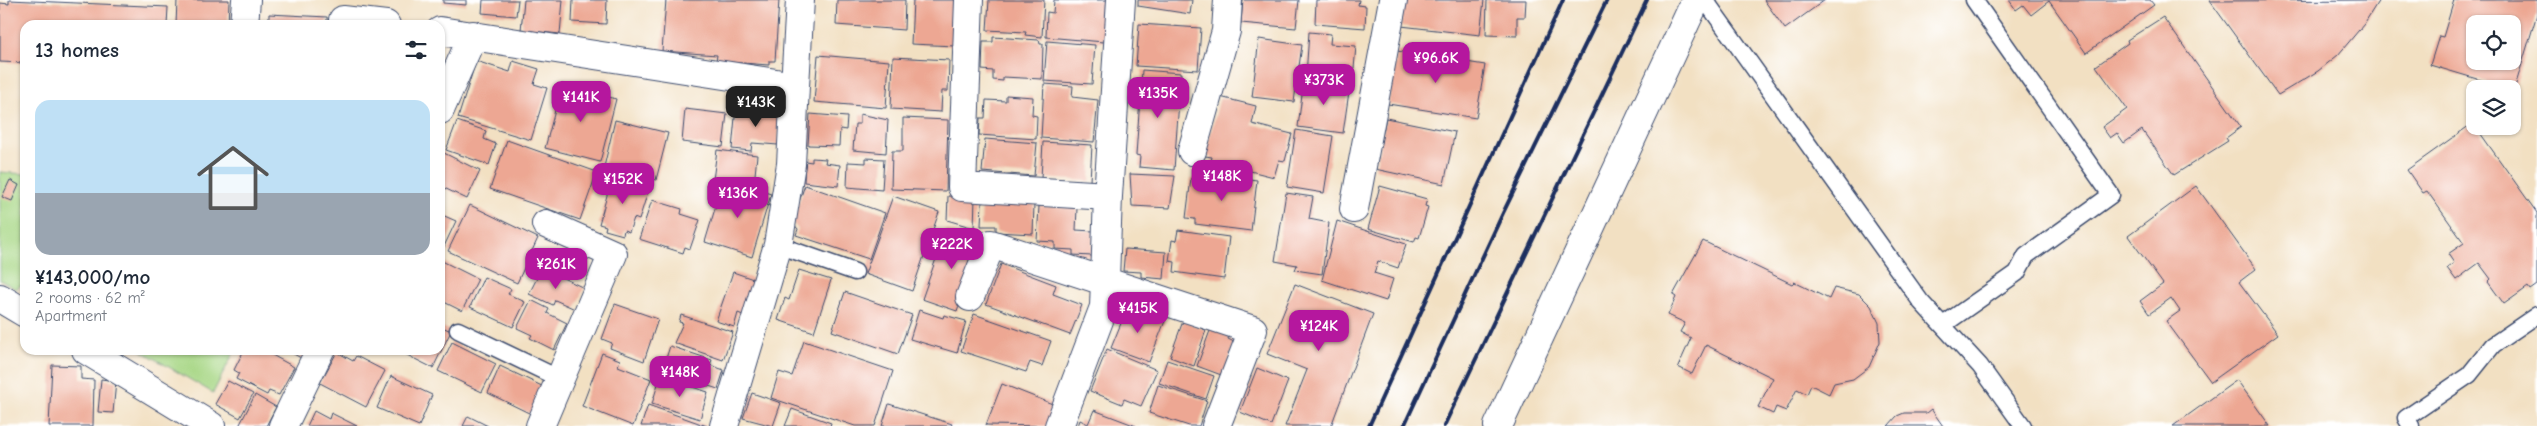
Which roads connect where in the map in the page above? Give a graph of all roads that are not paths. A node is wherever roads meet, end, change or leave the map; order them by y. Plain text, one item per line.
1 (246, 0) edge
2 (800, 0) edge
3 (969, 0) edge
4 (1121, 0) edge
5 (1228, 0) edge
6 (1393, 0) edge
7 (1696, 0) edge
8 (1705, 0) edge
9 (1974, 0) edge
10 (244, 20) edge
11 (445, 32) edge
12 (473, 35) junction
13 (795, 86) junction
14 (445, 99) edge
15 (1192, 151) dead end
16 (1108, 196) junction
17 (1354, 209) dead end
18 (546, 224) dead end
19 (778, 245) junction
20 (855, 272) dead end
21 (1104, 280) junction
22 (970, 296) dead end
23 (0, 298) edge
24 (20, 310) edge
25 (2537, 315) edge
26 (1943, 325) junction
27 (458, 330) dead end
28 (94, 355) edge
29 (318, 355) edge
30 (560, 378) junction
31 (730, 424) edge
32 (211, 426) edge
33 (283, 426) edge
34 (540, 426) edge
35 (1059, 426) edge
36 (1216, 426) edge
37 (1498, 426) edge
38 (2023, 426) edge
39 (2411, 426) edge

1 - 10 street
2 - 13 street
3 - 16 street
4 - 16 street
5 - 15 street
6 - 17 street
7 - 37 street
8 - 26 lane
9 - 26 lane
11 - 12 street
12 - 13 street
12 - 14 street
13 - 19 street
16 - 21 street
18 - 30 street
19 - 20 lane
19 - 31 street
21 - 22 street
21 - 35 street
21 - 36 street
23 - 24 street
25 - 39 lane
26 - 38 lane
27 - 30 lane
28 - 32 street
29 - 33 street
30 - 34 street

